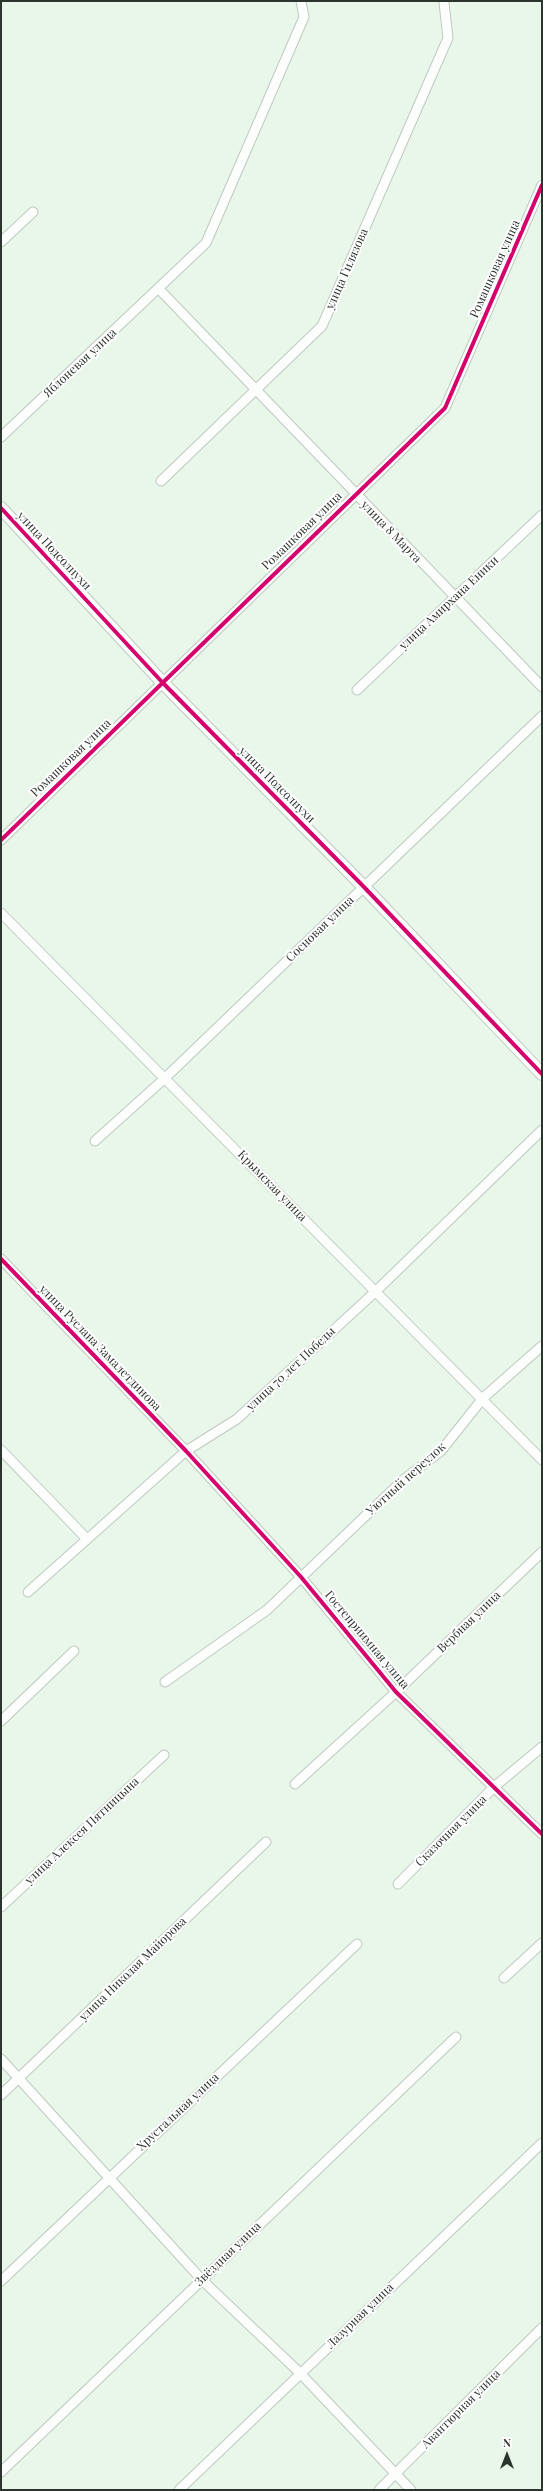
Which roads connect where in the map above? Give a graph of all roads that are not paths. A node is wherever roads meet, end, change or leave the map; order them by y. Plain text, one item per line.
1 (301, 1) edge
2 (444, 3) dead end
3 (542, 185) edge
4 (33, 212) dead end
5 (1, 242) edge
6 (159, 289) junction
7 (256, 391) junction
8 (1, 437) edge
9 (160, 481) dead end
10 (354, 494) junction
11 (1, 508) edge
12 (542, 515) edge
13 (454, 597) junction
14 (162, 682) junction
15 (542, 687) edge
16 (357, 690) dead end
17 (542, 716) edge
18 (1, 840) edge
19 (364, 887) junction
20 (1, 913) edge
21 (542, 1074) edge
22 (164, 1079) junction
23 (542, 1130) edge
24 (96, 1141) dead end
25 (1, 1259) edge
26 (375, 1292) junction
27 (542, 1346) edge
28 (483, 1398) junction
29 (1, 1450) edge
30 (186, 1451) junction
31 (542, 1460) edge
32 (87, 1539) junction
33 (542, 1552) edge
34 (301, 1577) junction
35 (28, 1592) dead end
36 (74, 1651) dead end
37 (165, 1682) dead end
38 (396, 1692) junction
39 (1, 1721) edge
40 (542, 1747) edge
41 (164, 1754) dead end
42 (295, 1784) dead end
43 (494, 1787) junction
44 (542, 1834) edge
45 (266, 1842) dead end
46 (398, 1884) dead end
47 (1, 1906) edge
48 (542, 1943) edge
49 (357, 1944) dead end
50 (504, 1978) dead end
51 (456, 2037) dead end
52 (1, 2060) edge
53 (19, 2078) junction
54 (1, 2095) edge
55 (542, 2143) edge
56 (108, 2178) junction
57 (202, 2280) junction
58 (1, 2281) edge
59 (542, 2328) edge
60 (300, 2373) junction
61 (1, 2472) edge
62 (396, 2474) junction
63 (179, 2490) edge
64 (379, 2490) edge
65 (411, 2490) edge

1 - 6 street, Яблоневая улица
2 - 7 street, улица Гилязова
3 - 10 street, Ромашковая улица
4 - 5 street
6 - 7 street, улица 8 Марта
6 - 8 street, Яблоневая улица
7 - 9 street, улица Гилязова
7 - 10 street, улица 8 Марта
10 - 13 street, улица 8 Марта
10 - 14 street, Ромашковая улица
11 - 14 street, улица Подсолнухи
12 - 13 street, улица Амирхана Еники
13 - 15 street, улица 8 Марта
13 - 16 street, улица Амирхана Еники
14 - 18 street, Ромашковая улица
14 - 19 street, улица Подсолнухи
17 - 19 street, Сосновая улица
19 - 21 street, улица Подсолнухи
19 - 22 street, Сосновая улица
20 - 22 street, Крымская улица
22 - 24 street, Сосновая улица
22 - 26 street, Крымская улица
23 - 26 street, улица 70 лет Победы
25 - 30 street, улица Руслана Замалетдинова
26 - 28 street, Крымская улица
26 - 30 street, улица 70 лет Победы
27 - 28 street, Уютный переулок
28 - 31 street, Крымская улица
28 - 34 street, Уютный переулок
29 - 32 street
30 - 32 street, улица 70 лет Победы
30 - 34 street, Гостеприимная улица
32 - 35 street, улица 70 лет Победы
33 - 38 street, Вербная улица
34 - 37 street, Уютный переулок
34 - 38 street, Гостеприимная улица
36 - 39 street
38 - 42 street, Вербная улица
38 - 43 street, Гостеприимная улица
40 - 43 street, Сказочная улица
41 - 47 street, улица Алексея Пятницына
43 - 44 street, Гостеприимная улица
43 - 46 street, Сказочная улица
45 - 53 street, улица Николая Майорова
48 - 50 street
49 - 56 street, Хрустальная улица
51 - 57 street, Звёздная улица
52 - 53 street
53 - 54 street, улица Николая Майорова
53 - 56 street
55 - 60 street, Лазурная улица
56 - 57 street
56 - 58 street, Хрустальная улица
57 - 60 street
57 - 61 street, Звёздная улица
59 - 62 street, Авантюрная улица
60 - 62 street
60 - 63 street, Лазурная улица
62 - 64 street, Авантюрная улица
62 - 65 street

